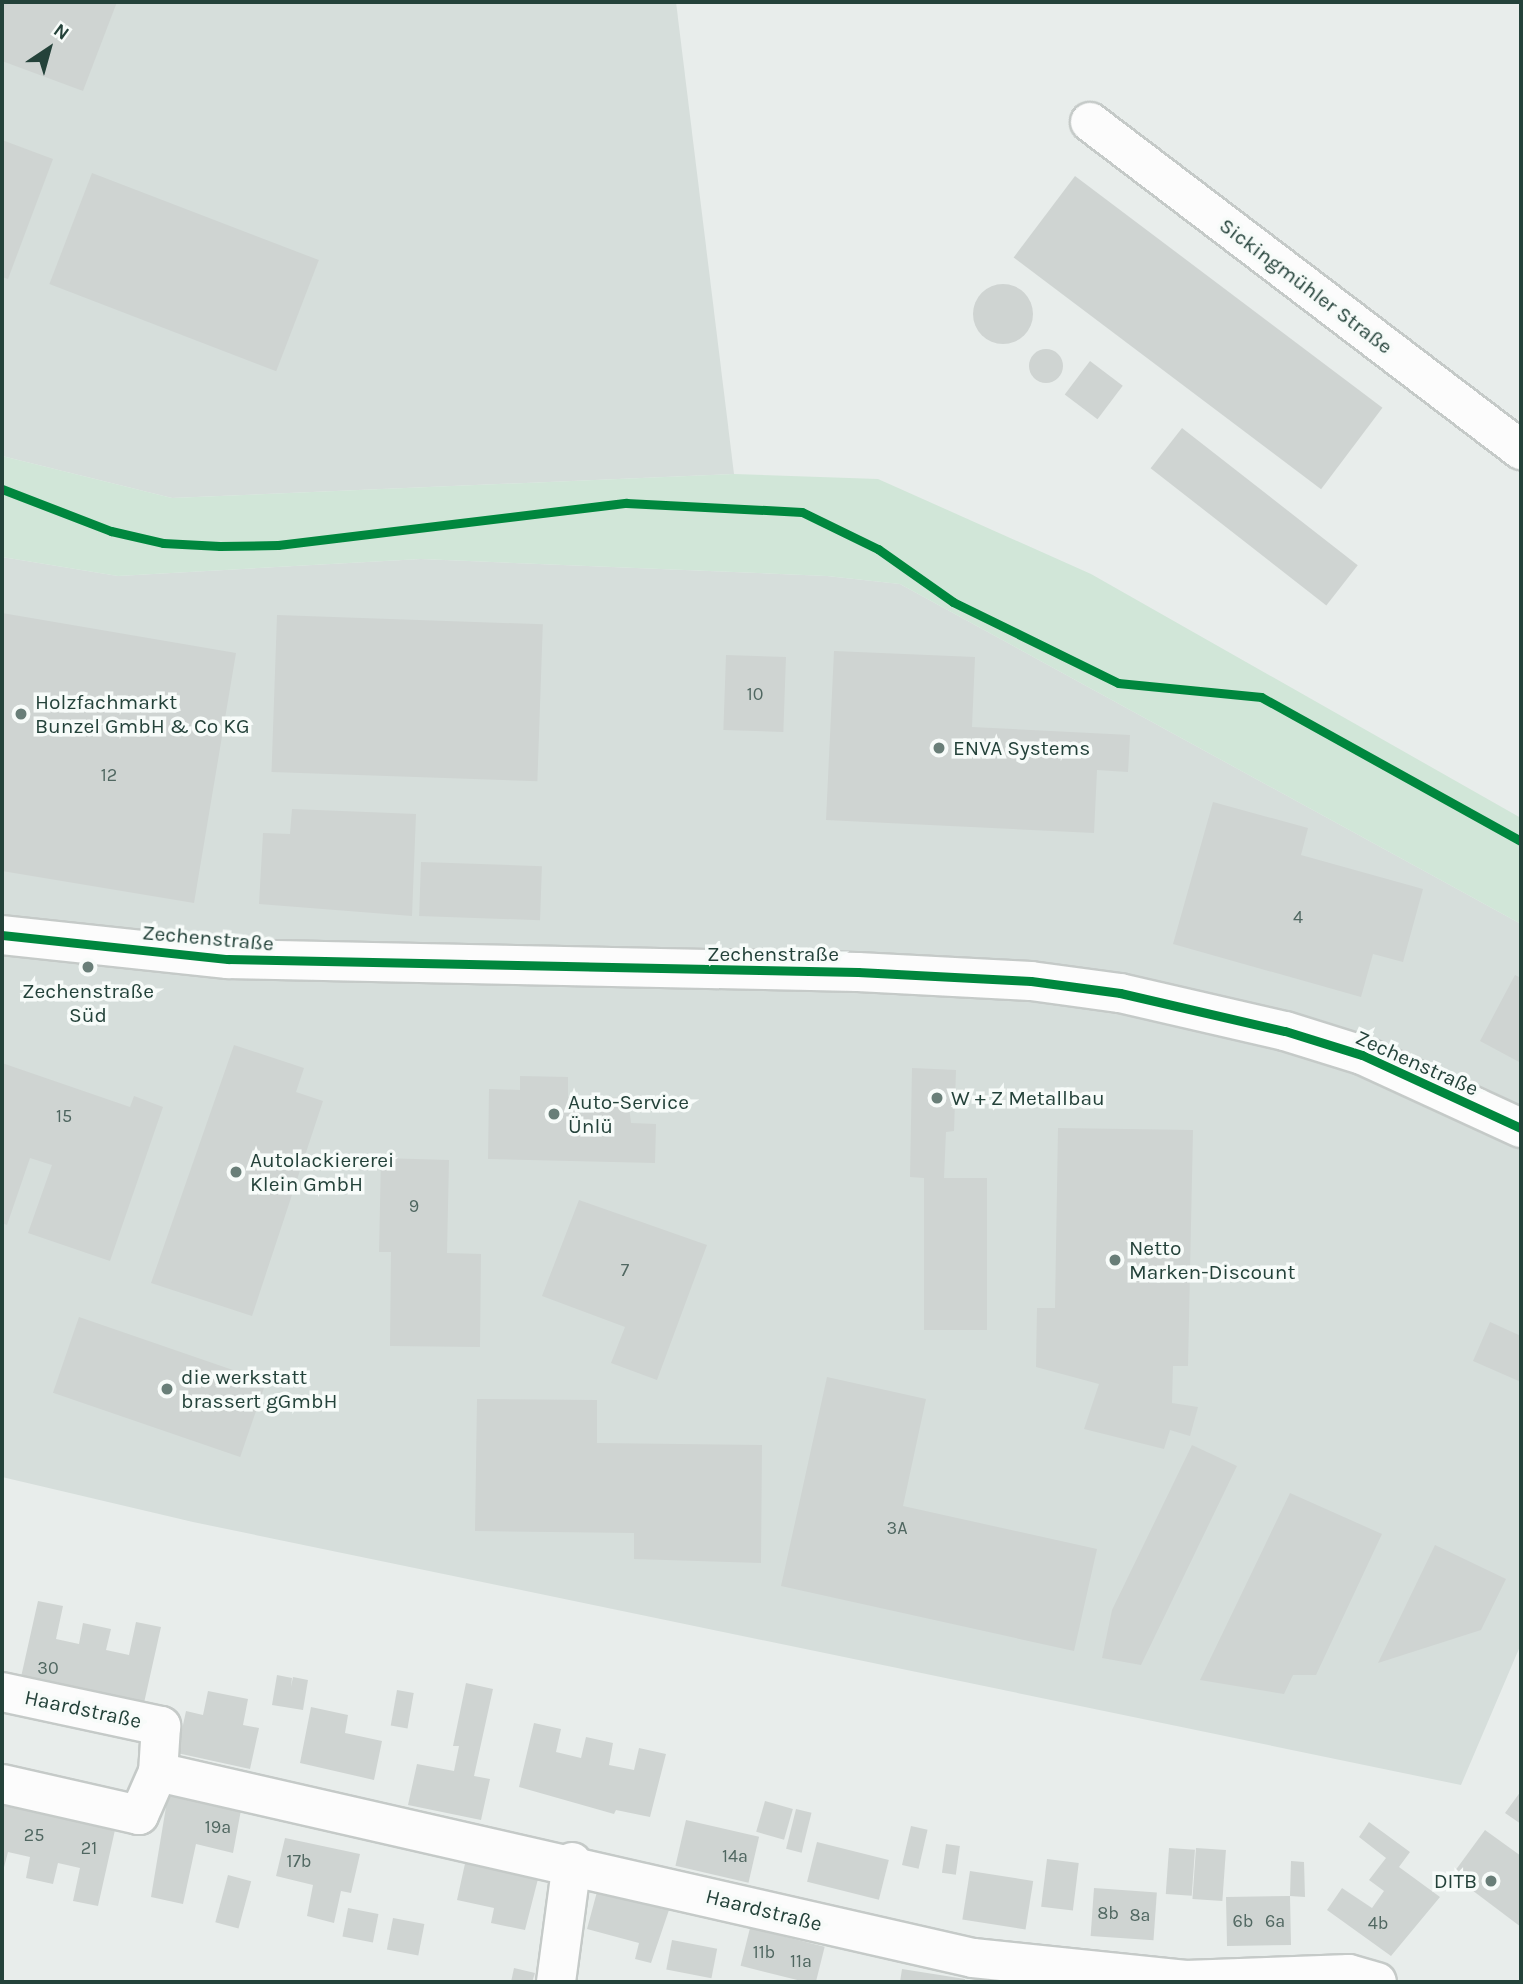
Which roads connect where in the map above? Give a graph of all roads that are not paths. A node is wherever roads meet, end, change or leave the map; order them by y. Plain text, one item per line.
1 (1090, 122) dead end
2 (1521, 450) edge
3 (2, 935) edge
4 (1521, 1128) edge
5 (2, 1692) edge
6 (158, 1772) junction
7 (2, 1784) edge
8 (572, 1862) junction
9 (556, 1982) edge
10 (1377, 1982) edge

1 - 2 street, Sickingmühler Straße
3 - 4 street, Zechenstraße
5 - 6 street, Haardstraße
6 - 7 street, Haardstraße
6 - 8 street, Haardstraße
8 - 9 street
8 - 10 street, Haardstraße

